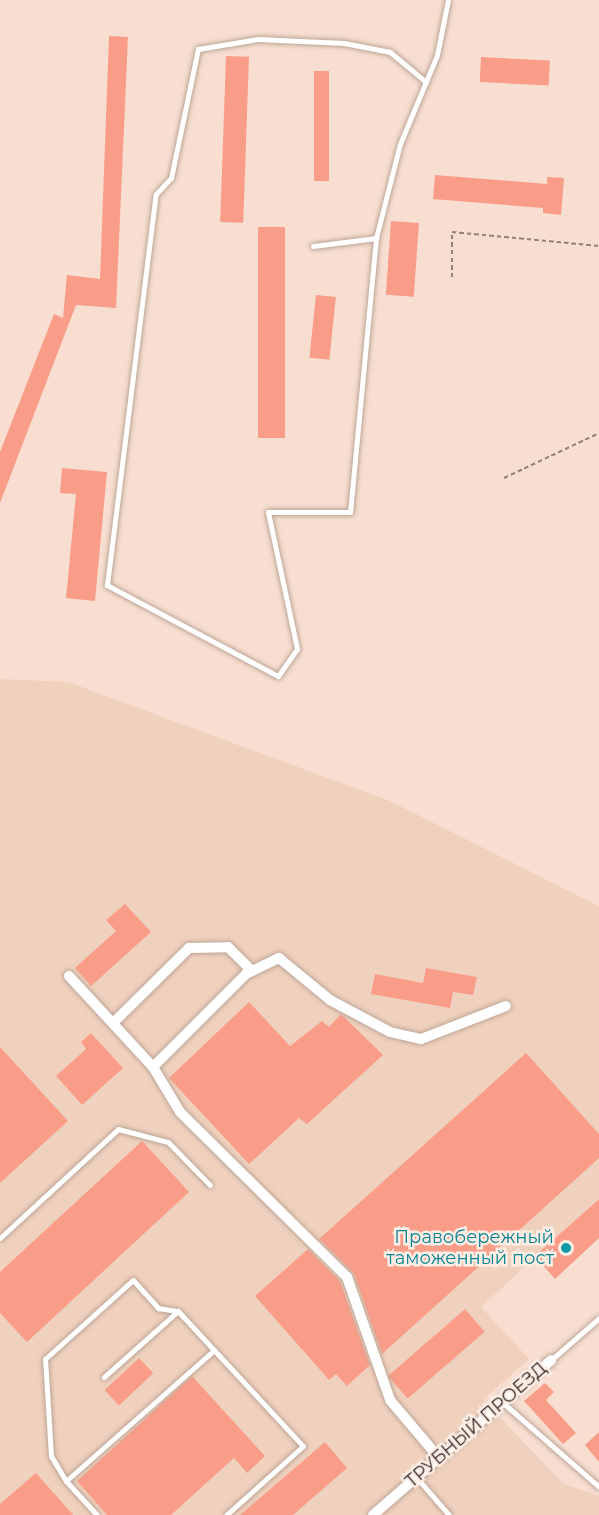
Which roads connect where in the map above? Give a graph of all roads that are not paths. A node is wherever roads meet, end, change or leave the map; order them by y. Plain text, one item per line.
1 (448, 0) edge
2 (426, 82) junction
3 (376, 238) junction
4 (313, 246) dead end
5 (252, 971) junction
6 (69, 976) dead end
7 (506, 1006) dead end
8 (113, 1023) junction
9 (153, 1067) junction
10 (210, 1185) dead end
11 (0, 1238) edge
12 (178, 1311) junction
13 (599, 1318) edge
14 (214, 1350) junction
15 (551, 1360) joint
16 (104, 1377) dead end
17 (502, 1402) junction
18 (439, 1458) junction
19 (416, 1477) junction
20 (66, 1481) junction
21 (599, 1487) edge
22 (97, 1515) edge
23 (226, 1515) edge
24 (373, 1515) edge
25 (450, 1515) edge

1 - 2 lane
2 - 3 lane
2 - 3 lane
3 - 4 lane
5 - 7 street
5 - 8 street
5 - 9 street
6 - 8 street
8 - 9 street
9 - 18 street
10 - 11 lane
12 - 14 lane
12 - 16 lane
12 - 20 lane
13 - 15 lane
14 - 20 lane
14 - 23 lane
15 - 17 street, ТРУБНЫЙ ПРОЕЗД
17 - 18 street, ТРУБНЫЙ ПРОЕЗД
17 - 21 lane
18 - 19 street, ТРУБНЫЙ ПРОЕЗД
19 - 24 street, ТРУБНЫЙ ПРОЕЗД
19 - 25 lane
20 - 22 lane

